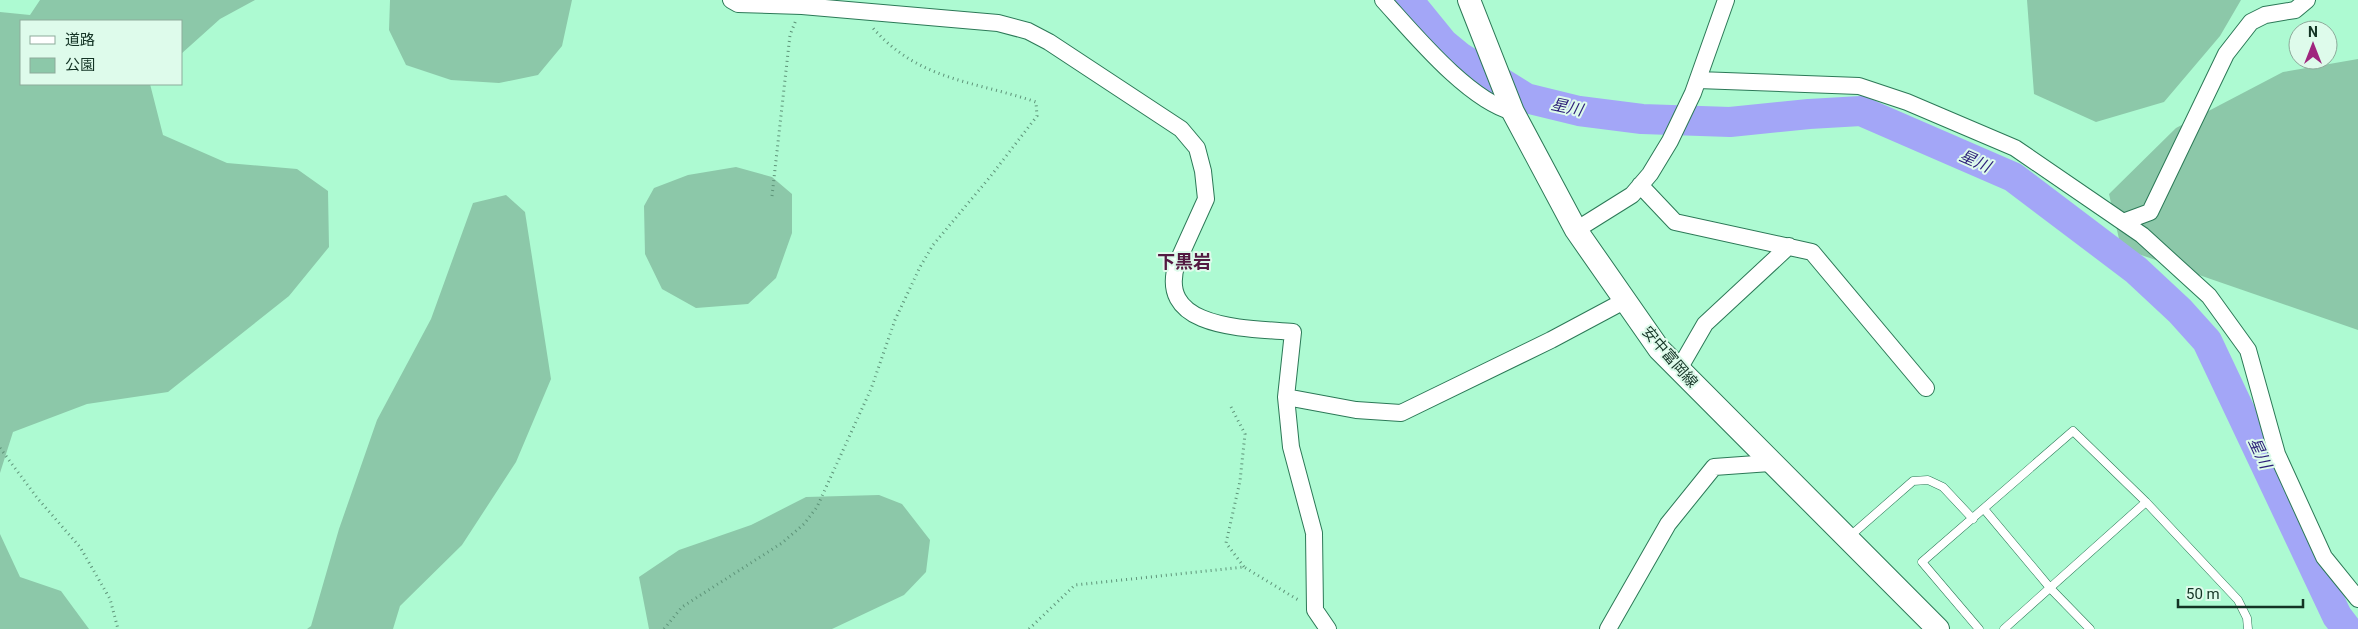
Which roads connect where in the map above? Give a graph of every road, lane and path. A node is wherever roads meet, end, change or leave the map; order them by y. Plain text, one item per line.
1 (731, 0) edge
2 (1383, 0) edge
3 (1469, 0) edge
4 (1726, 0) edge
5 (2307, 0) edge
6 (802, 6) junction
7 (858, 11) junction
8 (1696, 86) junction
9 (1511, 108) junction
10 (1640, 185) junction
11 (772, 196) dead end
12 (2123, 222) junction
13 (1576, 230) junction
14 (1788, 246) junction
15 (1624, 301) junction
16 (1679, 369) junction
17 (1926, 388) dead end
18 (1286, 397) junction
19 (1231, 407) dead end
20 (0, 448) edge
21 (1770, 462) junction
22 (2146, 502) junction
23 (1984, 509) junction
24 (1973, 519) junction
25 (1847, 539) junction
26 (1244, 567) junction
27 (2051, 589) junction
28 (2358, 599) edge
29 (1315, 610) junction
30 (118, 629) edge
31 (664, 629) edge
32 (1029, 629) edge
33 (1328, 629) edge
34 (1608, 629) edge
35 (1938, 629) edge
36 (1979, 629) edge
37 (2004, 629) edge
38 (2090, 629) edge
39 (2248, 629) edge

1 - 6 street
2 - 9 street
3 - 9 main road, 安中富岡線
4 - 8 street
5 - 12 street
6 - 7 street
6 - 11 path
7 - 18 street
7 - 31 path
8 - 10 street
8 - 12 street
9 - 13 main road, 安中富岡線
10 - 13 street
10 - 14 street
12 - 28 street
13 - 15 main road, 安中富岡線
14 - 16 street
14 - 17 street
15 - 16 main road, 安中富岡線
15 - 18 street
16 - 21 main road, 安中富岡線
18 - 29 street
19 - 26 path
20 - 30 path
21 - 25 main road, 安中富岡線
21 - 34 street
22 - 23 lane
22 - 27 lane
22 - 39 lane
23 - 24 lane
23 - 27 lane
24 - 25 lane
24 - 36 lane
25 - 35 main road, 安中富岡線
26 - 29 path
26 - 32 path
27 - 37 lane
27 - 38 lane
29 - 33 street

